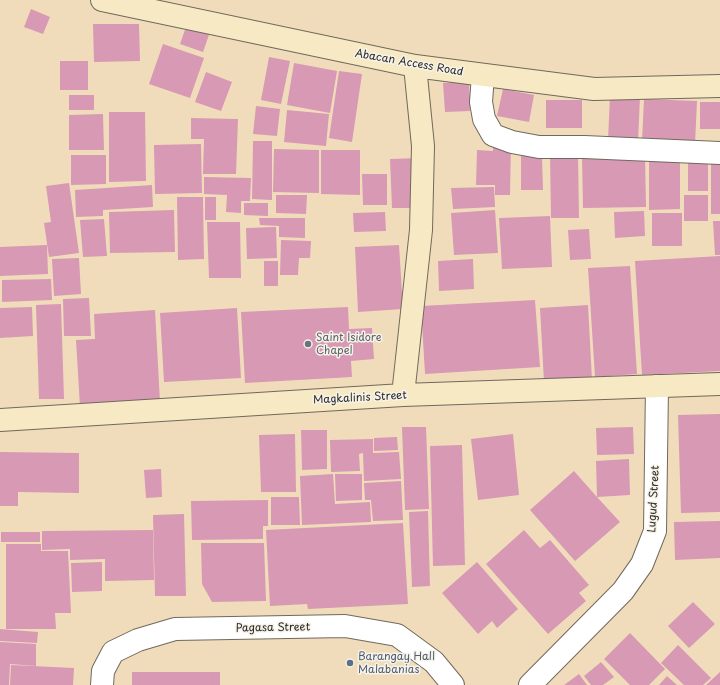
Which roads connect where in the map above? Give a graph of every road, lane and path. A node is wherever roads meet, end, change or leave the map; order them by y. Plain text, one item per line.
1 (102, 0) edge
2 (415, 66) junction
3 (483, 75) junction
4 (720, 86) edge
5 (720, 153) edge
6 (720, 384) edge
7 (657, 386) junction
8 (403, 395) junction
9 (0, 420) edge
10 (102, 685) edge
11 (453, 685) edge
12 (530, 685) edge

1 - 2 street, Abacan Access Road
2 - 3 street, Abacan Access Road
2 - 8 street
3 - 4 street, Abacan Access Road
3 - 5 street
6 - 7 street, Magkalinis Street
7 - 8 street, Magkalinis Street
7 - 12 street, Lugud Street
8 - 9 street, Magkalinis Street
10 - 11 street, Pagasa Street

